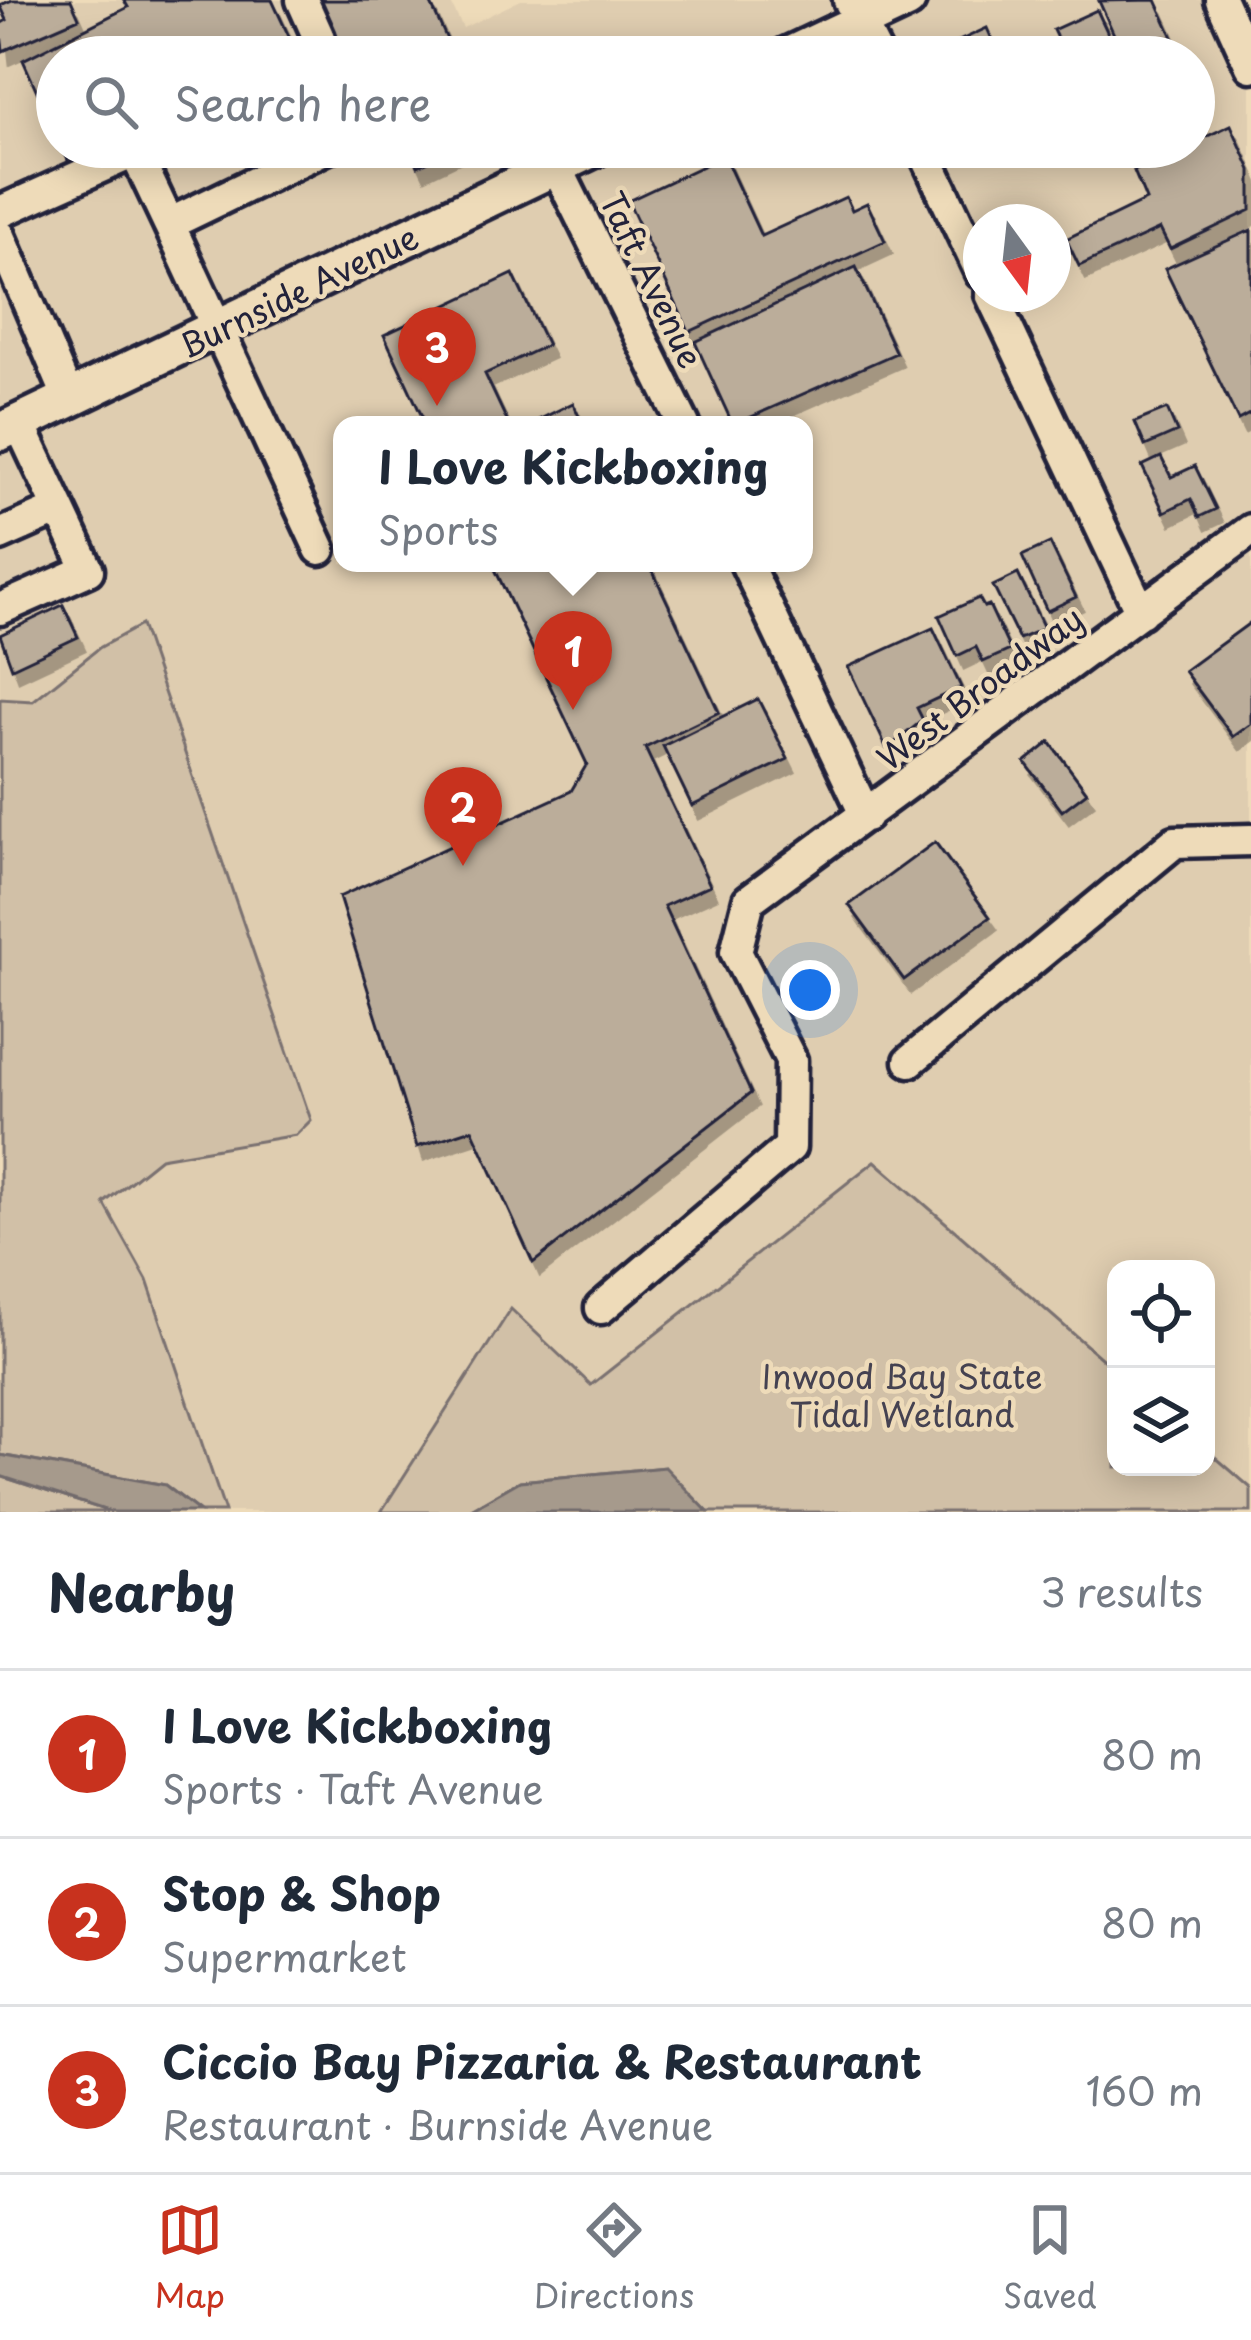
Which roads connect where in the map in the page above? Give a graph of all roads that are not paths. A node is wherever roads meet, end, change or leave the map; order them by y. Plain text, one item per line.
1 (302, 0) edge
2 (908, 0) edge
3 (1221, 0) edge
4 (854, 11) edge
5 (318, 36) edge
6 (817, 36) edge
7 (1251, 66) edge
8 (98, 168) edge
9 (147, 168) edge
10 (285, 168) edge
11 (552, 168) edge
12 (557, 168) edge
13 (932, 168) edge
14 (0, 212) edge
15 (169, 224) junction
16 (963, 235) edge
17 (0, 236) edge
18 (999, 312) edge
19 (217, 330) junction
20 (69, 399) junction
21 (680, 416) edge
22 (10, 427) edge
23 (59, 509) junction
24 (1251, 530) edge
25 (0, 535) edge
26 (320, 549) dead end
27 (750, 572) edge
28 (0, 609) edge
29 (1141, 612) junction
30 (866, 815) junction
31 (1251, 840) edge
32 (910, 1061) dead end
33 (601, 1308) dead end

1 - 5 street
2 - 4 main road
3 - 7 street
4 - 6 main road
8 - 14 street
9 - 15 street
10 - 15 street
11 - 19 main road, Burnside Avenue
12 - 21 street, Taft Avenue
13 - 16 street
15 - 19 street
17 - 20 street
18 - 29 street
19 - 20 main road, Burnside Avenue
19 - 26 street
20 - 22 main road, Burnside Avenue
22 - 23 street
23 - 25 street
23 - 28 street
24 - 29 street, West Broadway
27 - 30 street
29 - 30 street, West Broadway
30 - 33 street, West Broadway
31 - 32 street

